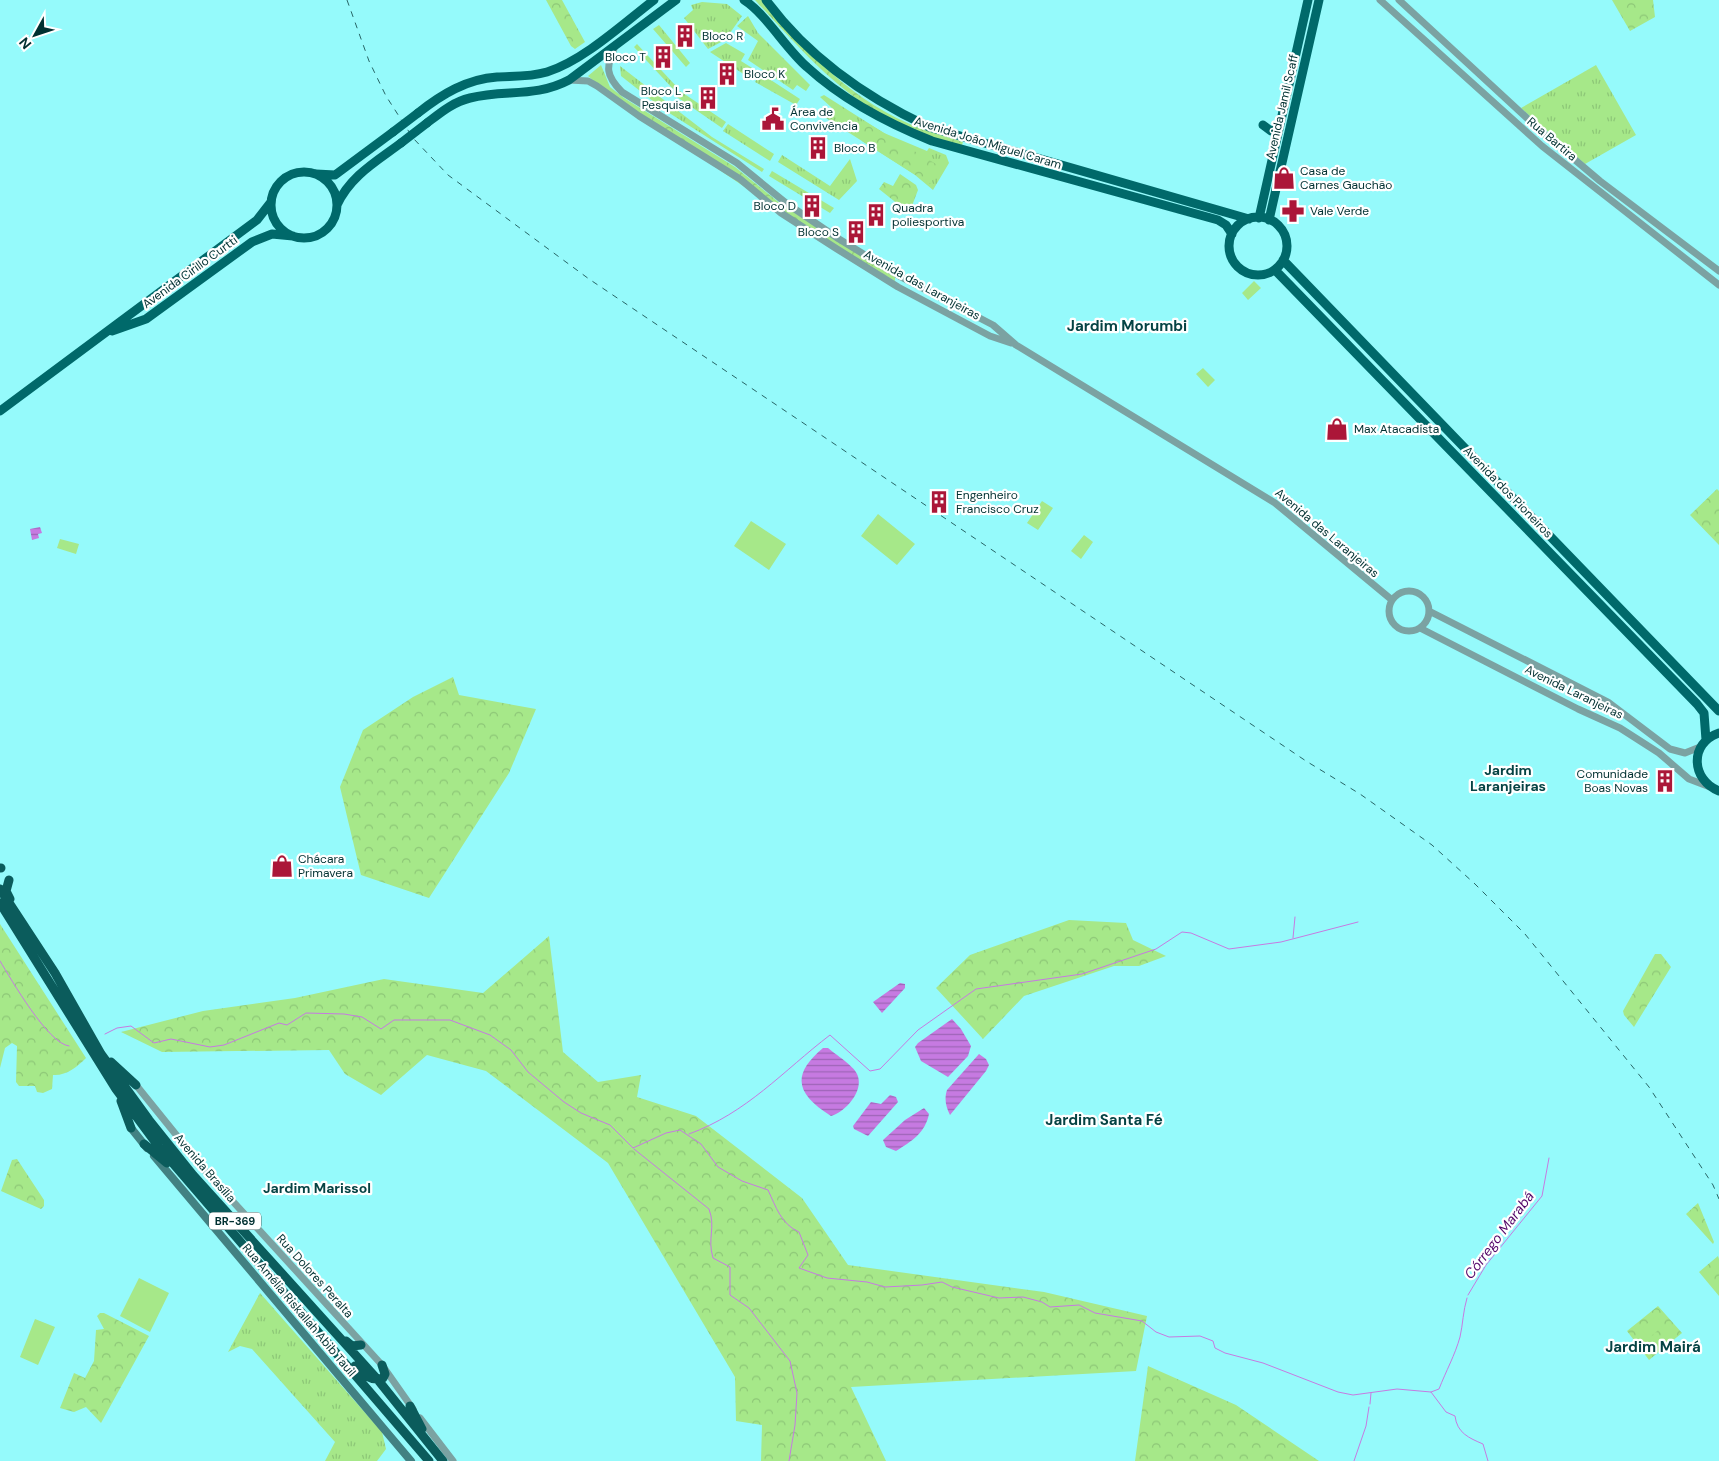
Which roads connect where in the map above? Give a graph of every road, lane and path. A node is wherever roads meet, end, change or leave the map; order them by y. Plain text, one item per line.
1 (654, 0) edge
2 (676, 0) edge
3 (744, 0) edge
4 (766, 0) edge
5 (1308, 0) edge
6 (1320, 0) edge
7 (1380, 0) edge
8 (1399, 0) edge
9 (616, 44) junction
10 (568, 80) junction
11 (1263, 125) dead end
12 (1279, 126) junction
13 (313, 174) junction
14 (271, 202) junction
15 (337, 205) junction
16 (1259, 218) junction
17 (1249, 219) junction
18 (1269, 220) junction
19 (1232, 234) junction
20 (293, 236) junction
21 (1283, 260) junction
22 (1274, 270) junction
23 (1719, 271) edge
24 (1719, 285) edge
25 (102, 335) junction
26 (1016, 345) junction
27 (0, 411) edge
28 (1392, 600) junction
29 (1429, 611) junction
30 (1420, 628) junction
31 (1719, 712) edge
32 (1719, 733) edge
33 (1703, 743) junction
34 (1717, 790) edge
35 (9, 880) dead end
36 (0, 889) edge
37 (0, 903) edge
38 (18, 917) junction
39 (101, 1054) junction
40 (136, 1085) joint
41 (116, 1089) junction
42 (131, 1128) joint
43 (144, 1144) junction
44 (188, 1181) junction
45 (328, 1323) junction
46 (330, 1344) junction
47 (361, 1344) junction
48 (382, 1365) junction
49 (378, 1380) junction
50 (410, 1406) junction
51 (409, 1436) junction
52 (430, 1445) junction
53 (411, 1461) edge
54 (424, 1461) edge
55 (429, 1461) edge
56 (443, 1461) edge
57 (453, 1461) edge

1 - 13 main road, bridge
2 - 9 main road
3 - 19 main road, Avenida João Miguel Caram
4 - 17 main road, Avenida João Miguel Caram
5 - 12 main road, Avenida Jamil Scaff
6 - 18 main road, Avenida Jamil Scaff
7 - 24 street, Rua Bartira
8 - 23 street, Rua Bartira
9 - 10 main road
9 - 26 street, Avenida das Laranjeiras
10 - 15 main road, bridge
10 - 26 street, Avenida das Laranjeiras
11 - 12 main road
12 - 16 main road, Avenida Jamil Scaff
13 - 14 main road
13 - 15 main road
14 - 20 main road
14 - 25 main road, Avenida Cirillo Curtti
15 - 20 main road
16 - 17 main road
16 - 18 main road
17 - 19 main road
18 - 21 main road
19 - 22 main road
20 - 25 main road, Avenida Cirillo Curtti
21 - 22 main road
21 - 31 main road, Avenida dos Pioneiros
22 - 33 main road, Avenida dos Pioneiros
25 - 27 main road, Avenida Cirillo Curtti
26 - 28 street, Avenida das Laranjeiras
28 - 29 street
28 - 30 street
29 - 30 street
29 - 33 street, Avenida Laranjeiras
30 - 34 street, Avenida Laranjeiras
32 - 33 main road
33 - 34 main road, Avenida dos Pioneiros
35 - 38 highway
36 - 38 highway, Avenida Brasília / BR-369
37 - 41 highway, Avenida Brasília / BR-369
38 - 39 highway, Avenida Brasília / BR-369
39 - 40 highway
39 - 45 highway, Avenida Brasília / BR-369
40 - 47 street, Rua Dolores Peralta
41 - 42 highway
41 - 44 highway, Avenida Brasília / BR-369
42 - 43 main road, Rua Amélia Riskallah Abib Tauil
43 - 44 highway
43 - 53 main road, Rua Amélia Riskallah Abib Tauil
44 - 46 highway, Avenida Brasília / BR-369
45 - 47 highway
45 - 49 highway, Avenida Brasília / BR-369
46 - 49 highway
46 - 51 highway, Avenida Brasília / BR-369
47 - 48 street, Rua Dolores Peralta
48 - 49 highway
48 - 50 street, Rua Dolores Peralta
49 - 52 highway, Avenida Brasília / BR-369
50 - 52 highway
50 - 57 street, Rua Dolores Peralta
51 - 54 highway
51 - 55 highway, Avenida Brasília / BR-369
52 - 56 highway, Avenida Brasília / BR-369

